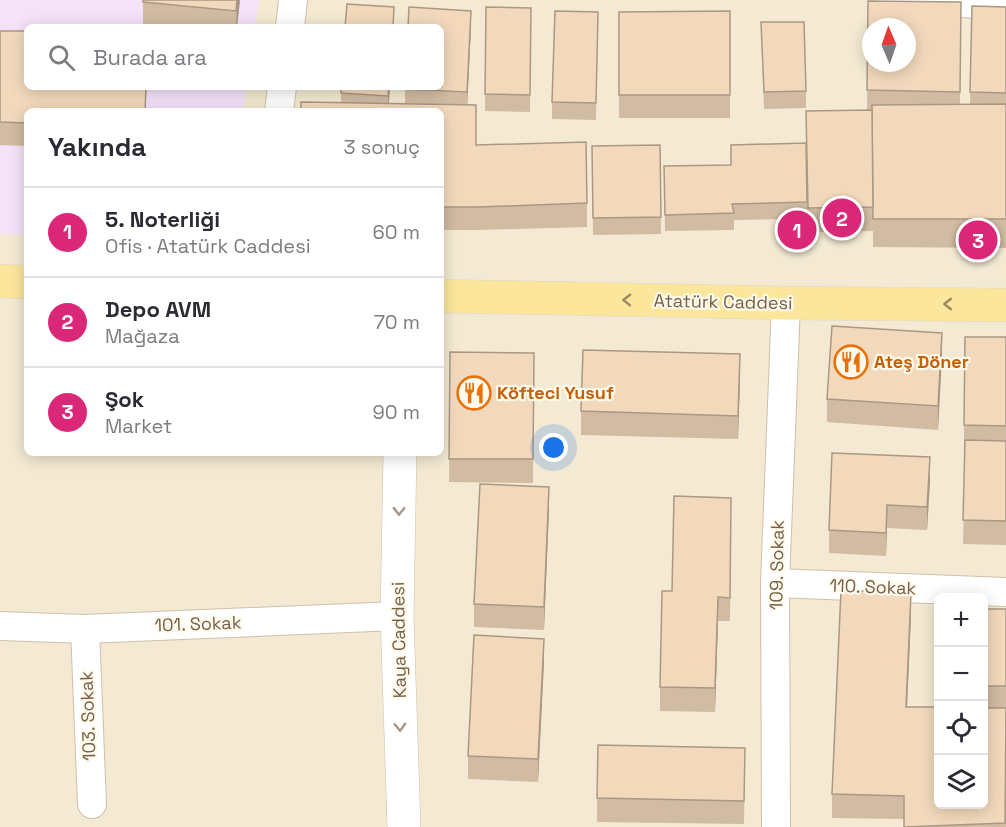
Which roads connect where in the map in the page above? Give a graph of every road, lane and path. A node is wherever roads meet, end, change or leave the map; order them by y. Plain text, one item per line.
1 (293, 0) edge
2 (887, 0) edge
3 (1006, 5) edge
4 (290, 24) edge
5 (282, 90) edge
6 (279, 108) edge
7 (0, 281) edge
8 (24, 282) edge
9 (444, 296) edge
10 (786, 303) junction
11 (1006, 305) edge
12 (400, 456) edge
13 (776, 583) junction
14 (1006, 592) edge
15 (397, 616) junction
16 (0, 626) edge
17 (86, 628) junction
18 (92, 804) dead end
19 (404, 827) edge
20 (776, 827) edge

1 - 4 street
2 - 3 street
5 - 6 street
7 - 8 main road
10 -> 9 main road, Atatürk Caddesi
11 -> 10 main road, Atatürk Caddesi
10 - 13 street, 109. Sokak
12 -> 15 street, Kaya Caddesi
13 - 14 street, 110. Sokak
13 - 20 street, 109. Sokak
15 - 17 street, 101. Sokak
15 -> 19 street, Kaya Caddesi
16 - 17 street, 101. Sokak
17 - 18 street, 103. Sokak

